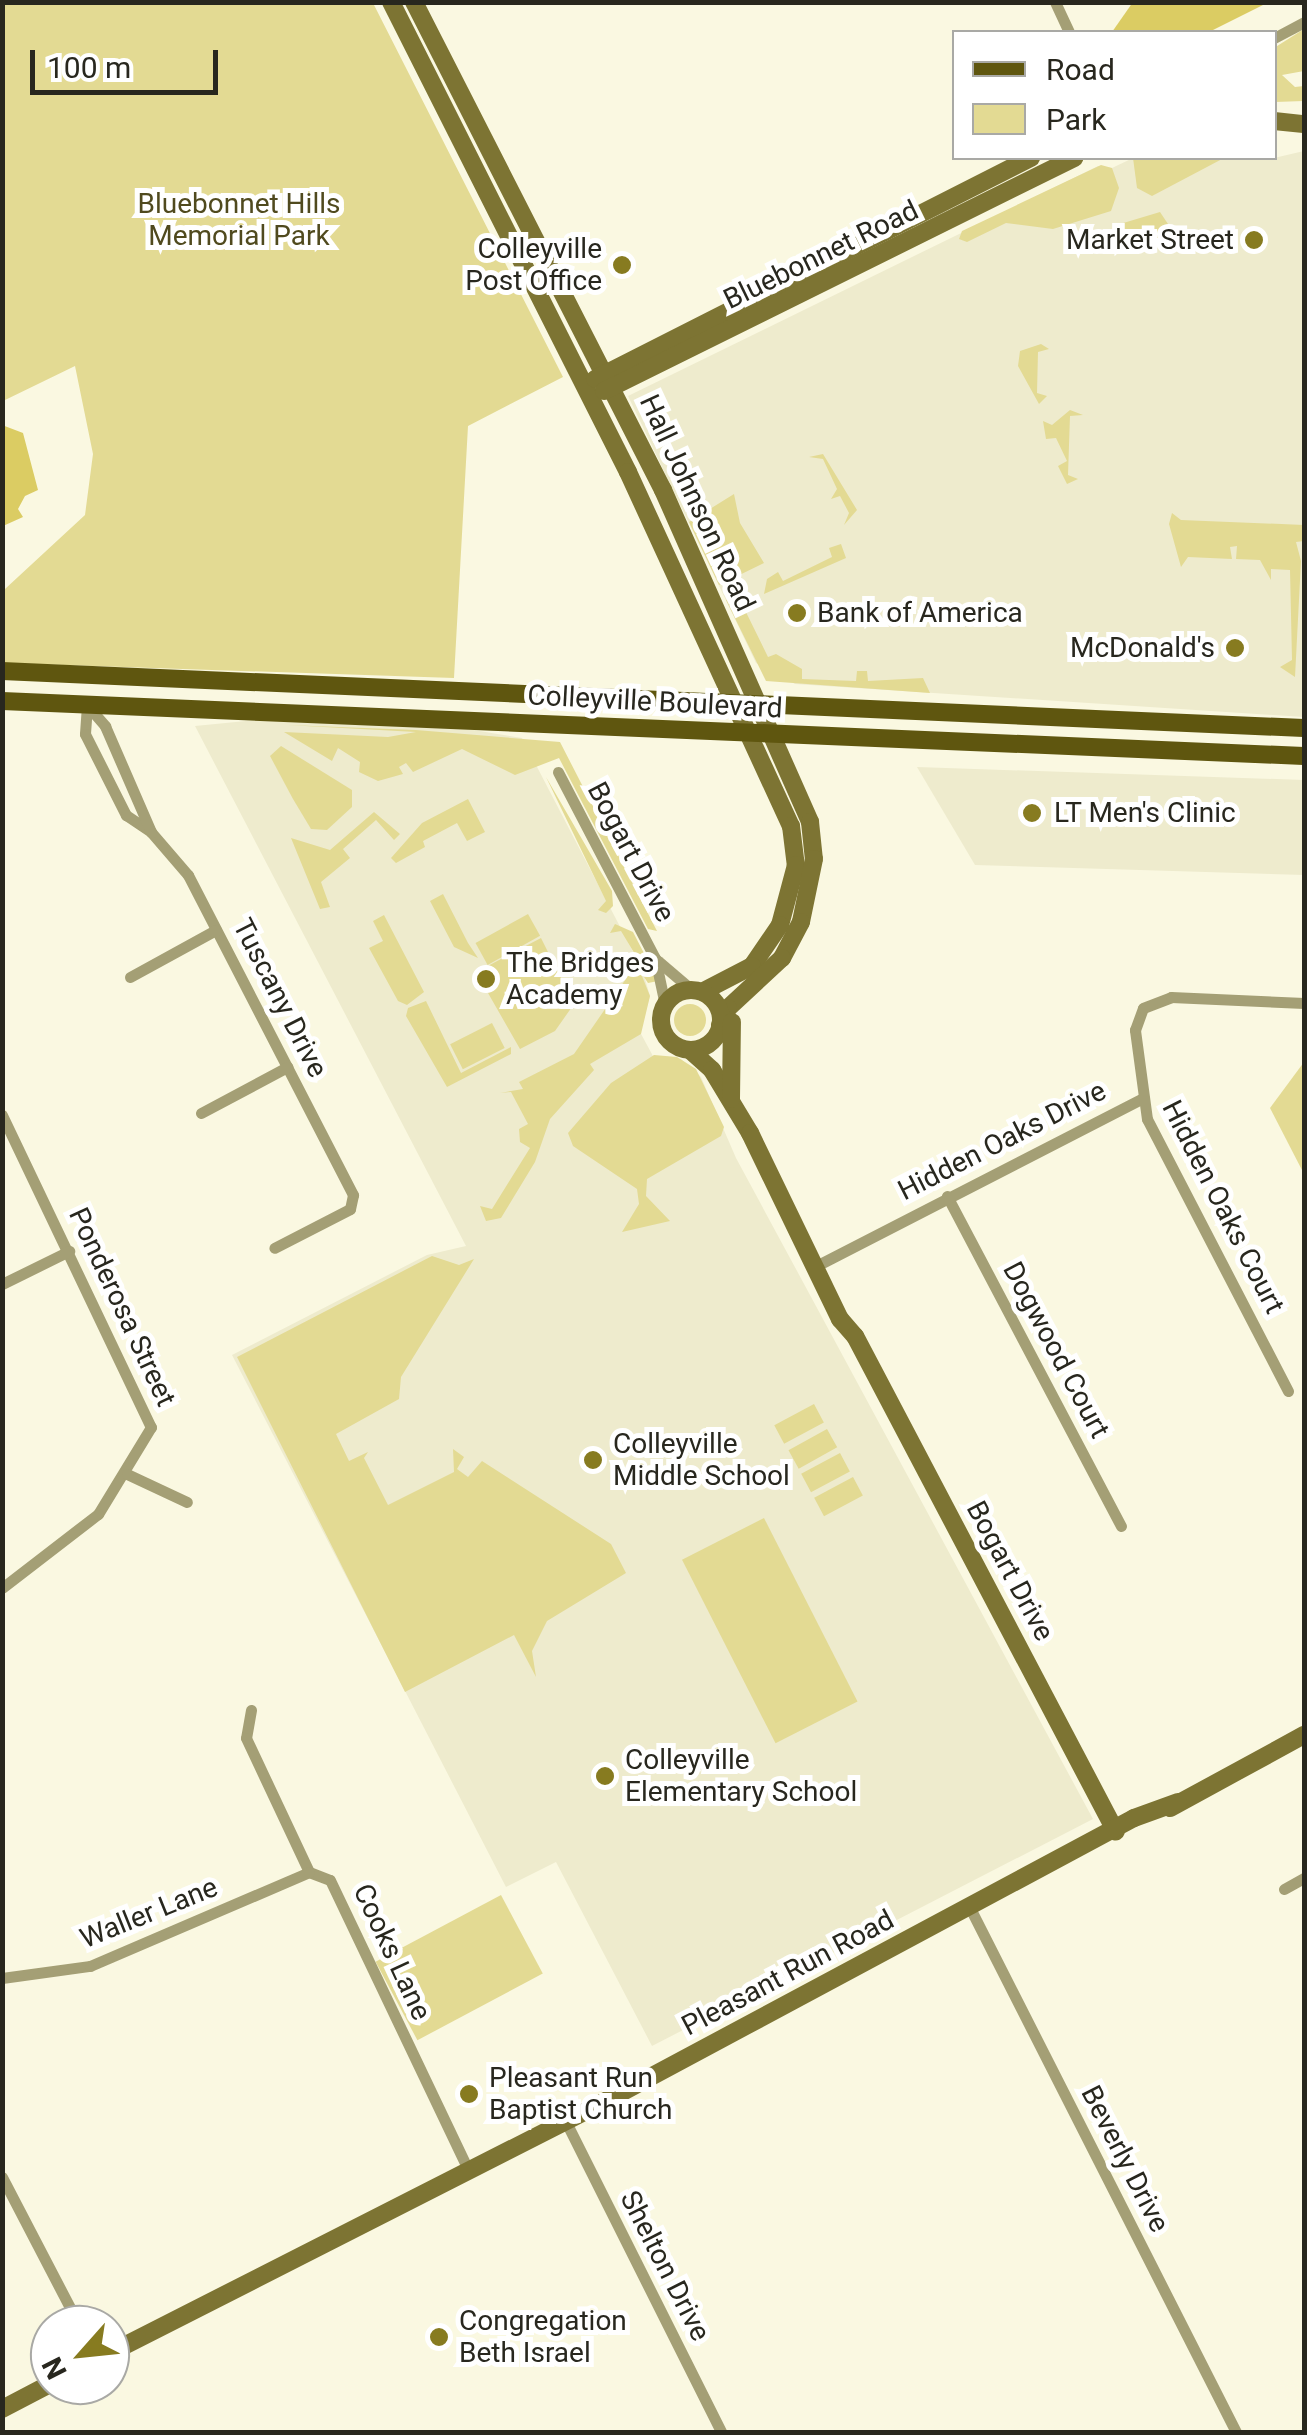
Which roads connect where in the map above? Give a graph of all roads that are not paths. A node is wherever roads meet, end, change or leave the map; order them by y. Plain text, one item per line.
1 (391, 2) edge
2 (414, 2) edge
3 (1055, 2) edge
4 (1304, 22) edge
5 (1068, 30) edge
6 (1277, 36) edge
7 (1277, 121) edge
8 (1304, 124) edge
9 (1028, 160) edge
10 (1069, 160) edge
11 (937, 218) junction
12 (781, 284) junction
13 (787, 303) junction
14 (608, 381) junction
15 (587, 391) junction
16 (628, 472) junction
17 (675, 517) junction
18 (2, 671) edge
19 (89, 675) junction
20 (2, 701) edge
21 (732, 702) junction
22 (759, 704) junction
23 (87, 705) junction
24 (1304, 728) edge
25 (746, 732) junction
26 (770, 733) junction
27 (1304, 756) edge
28 (128, 772) junction
29 (558, 772) dead end
30 (110, 782) junction
31 (151, 832) junction
32 (804, 870) junction
33 (216, 930) junction
34 (775, 952) junction
35 (655, 958) junction
36 (130, 976) dead end
37 (755, 989) junction
38 (697, 991) junction
39 (1304, 1003) edge
40 (665, 1004) junction
41 (718, 1031) junction
42 (690, 1050) junction
43 (287, 1067) junction
44 (731, 1098) junction
45 (1140, 1099) junction
46 (201, 1113) dead end
47 (2, 1116) edge
48 (947, 1196) junction
49 (274, 1248) dead end
50 (69, 1251) junction
51 (818, 1265) junction
52 (2, 1284) edge
53 (1288, 1392) dead end
54 (127, 1474) junction
55 (187, 1502) dead end
56 (1122, 1526) dead end
57 (2, 1588) edge
58 (251, 1710) dead end
59 (1304, 1735) edge
60 (1116, 1832) junction
61 (309, 1872) junction
62 (1304, 1878) edge
63 (1284, 1889) dead end
64 (970, 1908) junction
65 (2, 1978) edge
66 (566, 2122) junction
67 (470, 2172) junction
68 (2, 2177) edge
69 (68, 2305) edge
70 (130, 2343) edge
71 (30, 2394) edge
72 (2, 2409) edge
73 (721, 2432) edge
74 (1236, 2432) edge

1 - 15 street, Hall Johnson Road
2 - 14 street, Hall Johnson Road
3 - 5 street
4 - 6 street
7 - 8 street
9 - 11 street, Bluebonnet Road
10 - 11 street, Bluebonnet Road
11 - 12 street, Bluebonnet Road
11 - 13 street, Bluebonnet Road
12 - 13 street
12 - 14 street, Bluebonnet Road
13 - 14 street, Bluebonnet Road
14 - 15 street, Bluebonnet Road
14 - 17 street, Hall Johnson Road
15 - 16 street, Hall Johnson Road
16 - 17 street
16 - 21 street, Hall Johnson Road
17 - 22 street, Hall Johnson Road
18 - 19 main road, Colleyville Boulevard
19 - 21 main road, Colleyville Boulevard
19 - 23 main road
20 - 23 main road, Colleyville Boulevard
21 - 22 main road, Colleyville Boulevard
21 - 25 street, Hall Johnson Road
22 - 24 main road, Colleyville Boulevard
22 - 26 street, Hall Johnson Road
23 - 25 main road, Colleyville Boulevard
23 - 28 street, Tuscany Drive
23 - 30 street, Tuscany Drive
25 - 26 main road, Colleyville Boulevard
25 - 32 street, Hall Johnson Road
26 - 27 main road, Colleyville Boulevard
26 - 32 street, Hall Johnson Road
28 - 30 street
28 - 31 street, Tuscany Drive
29 - 35 street, Bogart Drive
30 - 31 street, Tuscany Drive
31 - 33 street, Tuscany Drive
32 - 34 street, Hall Johnson Road
33 - 36 street
33 - 43 street, Tuscany Drive
34 - 37 street, Hall Johnson Road
34 - 38 street, Hall Johnson Road
35 - 38 street, Bogart Drive
35 - 40 street, Bogart Drive
37 - 41 street, Hall Johnson Road
37 - 44 street
38 - 40 street
38 - 41 street
39 - 45 street, Hidden Oaks Drive
40 - 42 street
41 - 42 street
41 - 44 street, Bogart Drive
42 - 44 street, Bogart Drive
43 - 46 street
43 - 49 street, Tuscany Drive
44 - 51 street, Bogart Drive
45 - 48 street, Hidden Oaks Drive
45 - 53 street, Hidden Oaks Court
47 - 50 street, Ponderosa Street
48 - 51 street, Hidden Oaks Drive
48 - 56 street, Dogwood Court
50 - 52 street
50 - 54 street, Ponderosa Street
51 - 60 street, Bogart Drive
54 - 55 street
54 - 57 street, Ponderosa Street
58 - 61 street, Cooks Lane
59 - 60 street, Pleasant Run Road
60 - 64 street, Pleasant Run Road
61 - 65 street, Waller Lane
61 - 67 street, Cooks Lane
62 - 63 street
64 - 66 street, Pleasant Run Road
64 - 74 street, Beverly Drive
66 - 67 street, Pleasant Run Road
66 - 73 street, Shelton Drive
67 - 70 street, Pleasant Run Road
68 - 69 street
71 - 72 street

